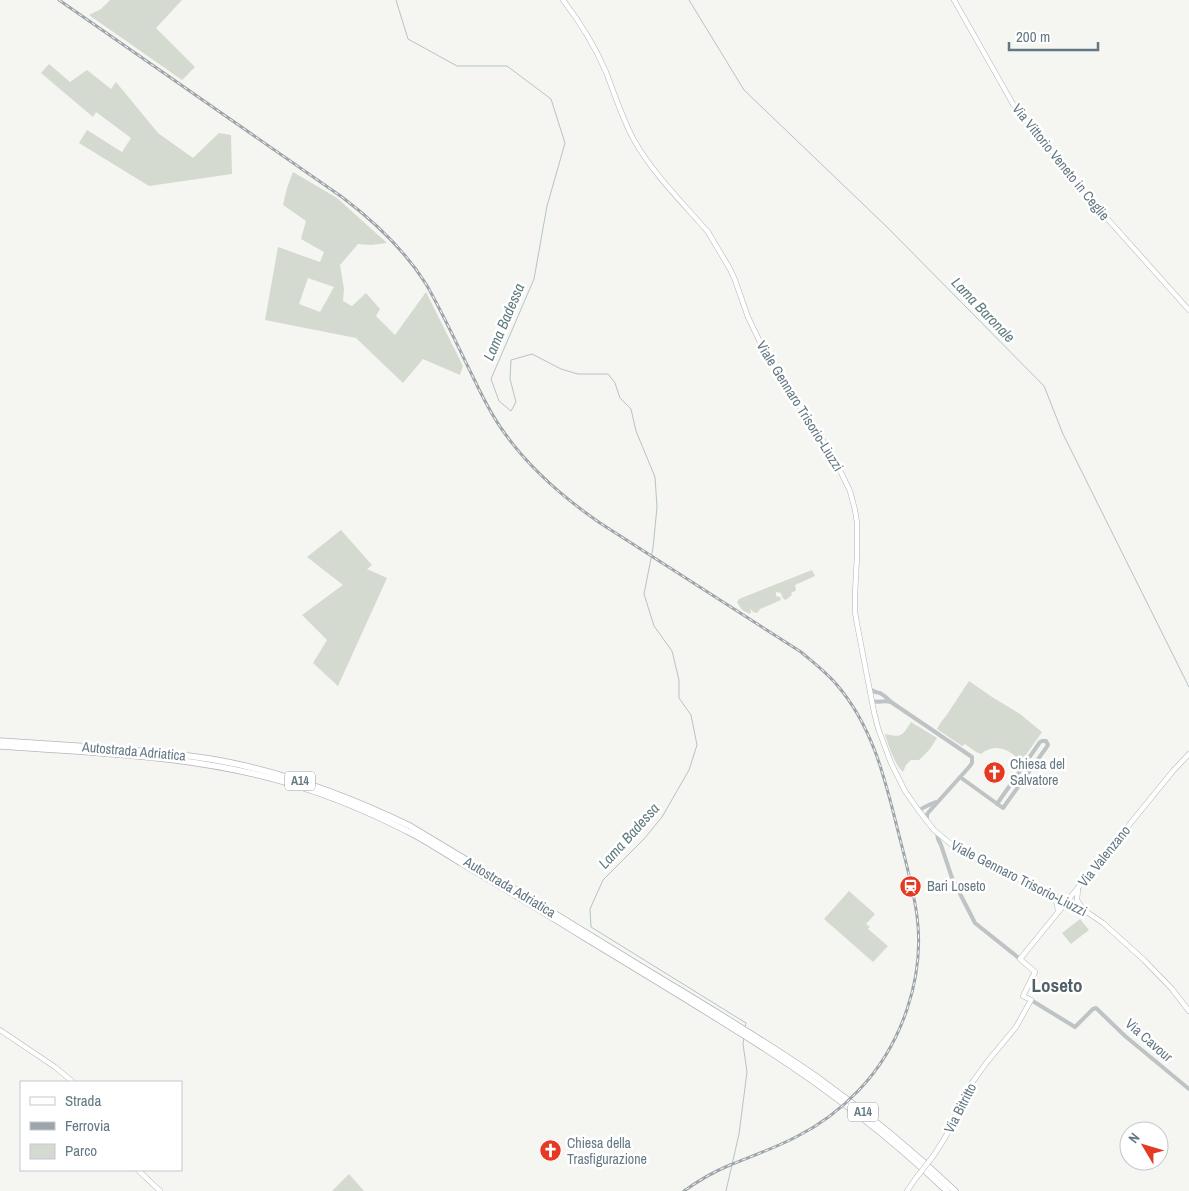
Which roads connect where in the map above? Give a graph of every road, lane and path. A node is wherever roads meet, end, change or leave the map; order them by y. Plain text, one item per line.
1 (563, 0) edge
2 (954, 0) edge
3 (1189, 310) edge
4 (870, 689) junction
5 (883, 695) junction
6 (872, 700) junction
7 (881, 701) junction
8 (891, 702) junction
9 (874, 712) junction
10 (0, 741) edge
11 (0, 746) edge
12 (1189, 754) edge
13 (960, 777) junction
14 (938, 800) junction
15 (913, 803) junction
16 (997, 804) junction
17 (924, 807) junction
18 (919, 811) junction
19 (928, 813) junction
20 (927, 821) junction
21 (937, 833) junction
22 (1078, 889) junction
23 (1049, 893) junction
24 (1067, 902) junction
25 (1084, 910) junction
26 (1057, 914) junction
27 (567, 924) junction
28 (1020, 959) junction
29 (1031, 1000) junction
30 (1189, 1011) edge
31 (0, 1030) edge
32 (763, 1044) junction
33 (71, 1081) edge
34 (1189, 1089) edge
35 (139, 1171) edge
36 (160, 1191) edge
37 (907, 1191) edge
38 (947, 1191) edge
39 (954, 1191) edge

1 - 4 main road, Viale Gennaro Trisorio-Liuzzi
2 - 3 main road, Via Vittorio Veneto in Ceglie
4 - 5 street
4 - 6 main road, Viale Gennaro Trisorio-Liuzzi
5 - 6 street
5 - 8 street
6 - 7 street
6 - 9 main road, Viale Gennaro Trisorio-Liuzzi
7 - 8 street
7 - 9 street
8 - 13 street
9 - 15 main road, Viale Gennaro Trisorio-Liuzzi
10 - 27 highway, Autostrada Adriatica / A14
11 - 27 highway, Autostrada Adriatica / A14
12 - 22 main road, Via Valenzano
13 - 14 street
13 - 16 street
14 - 17 street
14 - 19 street
15 - 17 street
15 - 18 main road, Viale Gennaro Trisorio-Liuzzi
16 - 16 street
17 - 18 street
18 - 19 street
18 - 20 main road, Viale Gennaro Trisorio-Liuzzi
19 - 20 street
20 - 21 main road, Viale Gennaro Trisorio-Liuzzi
21 - 23 main road, Viale Gennaro Trisorio-Liuzzi
21 - 28 street
22 - 23 main road
22 - 24 main road, Via Valenzano
22 - 25 main road
23 - 24 main road, Viale Gennaro Trisorio-Liuzzi
23 - 26 main road
24 - 25 main road, Viale Gennaro Trisorio-Liuzzi
24 - 26 main road, Via Valenzano
25 - 26 main road
25 - 30 main road, Viale Gennaro Trisorio-Liuzzi
26 - 28 main road, Via Valenzano
27 - 32 highway, Autostrada Adriatica / A14
28 - 29 main road
29 - 34 street, Via Cavour
29 - 37 main road, Via Bitritto, bridge
31 - 33 main road
32 - 38 highway, Autostrada Adriatica / A14
32 - 39 highway, Autostrada Adriatica / A14
35 - 36 main road

